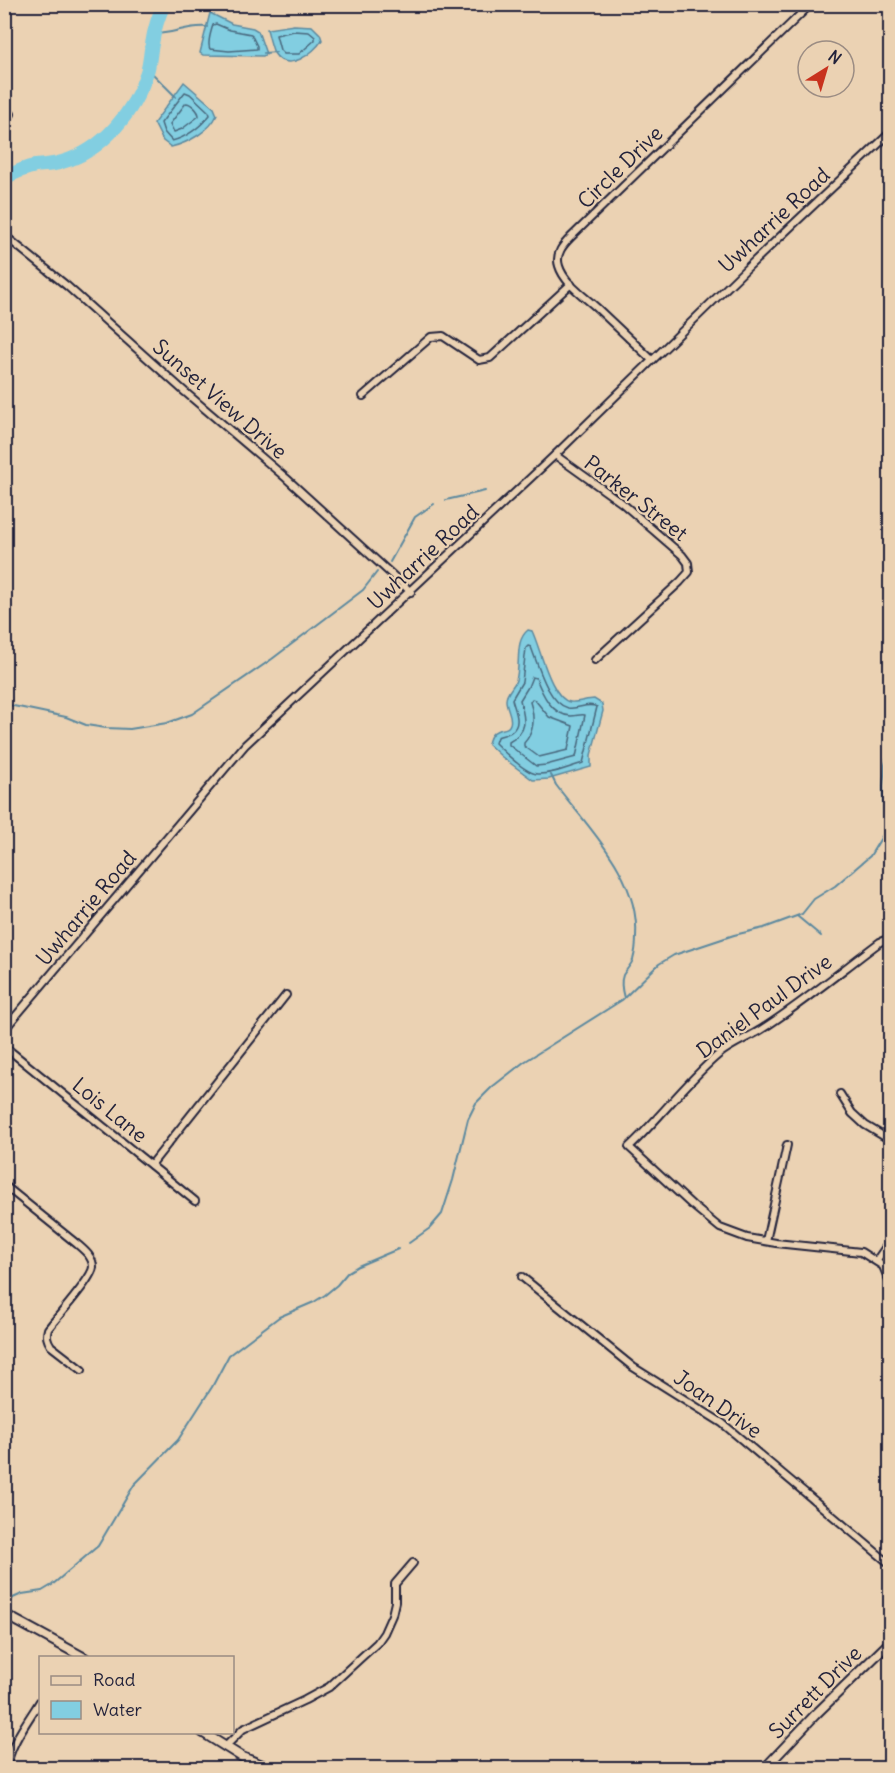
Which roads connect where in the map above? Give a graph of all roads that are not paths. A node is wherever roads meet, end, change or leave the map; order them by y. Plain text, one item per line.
1 (811, 4) edge
2 (891, 133) edge
3 (4, 235) edge
4 (571, 284) junction
5 (652, 360) junction
6 (363, 396) dead end
7 (555, 455) junction
8 (411, 592) junction
9 (595, 660) dead end
10 (891, 938) edge
11 (286, 994) dead end
12 (4, 1029) edge
13 (4, 1046) edge
14 (840, 1094) dead end
15 (891, 1140) edge
16 (787, 1145) dead end
17 (152, 1165) junction
18 (4, 1185) edge
19 (195, 1202) dead end
20 (766, 1241) junction
21 (891, 1241) edge
22 (876, 1261) junction
23 (522, 1277) dead end
24 (891, 1283) edge
25 (82, 1370) dead end
26 (413, 1563) dead end
27 (891, 1564) edge
28 (4, 1614) edge
29 (891, 1642) edge
30 (74, 1655) edge
31 (39, 1703) edge
32 (205, 1734) edge
33 (225, 1747) junction
34 (7, 1768) edge
35 (270, 1768) edge
36 (765, 1768) edge

1 - 4 street, Circle Drive
2 - 5 street, Uwharrie Road
3 - 8 street, Sunset View Drive
4 - 5 street, Circle Drive
4 - 6 street
5 - 7 street, Uwharrie Road
7 - 8 street, Uwharrie Road
7 - 9 street, Parker Street
8 - 12 street, Uwharrie Road
10 - 20 street, Daniel Paul Drive
11 - 17 street
13 - 17 street, Lois Lane
14 - 15 street
16 - 20 street
17 - 19 street, Lois Lane
18 - 25 street
20 - 22 street, Daniel Paul Drive
21 - 22 street
22 - 24 street
23 - 27 street, Joan Drive
26 - 33 street
28 - 30 street
29 - 36 street, Surrett Drive
31 - 34 street
32 - 33 street
33 - 35 street

